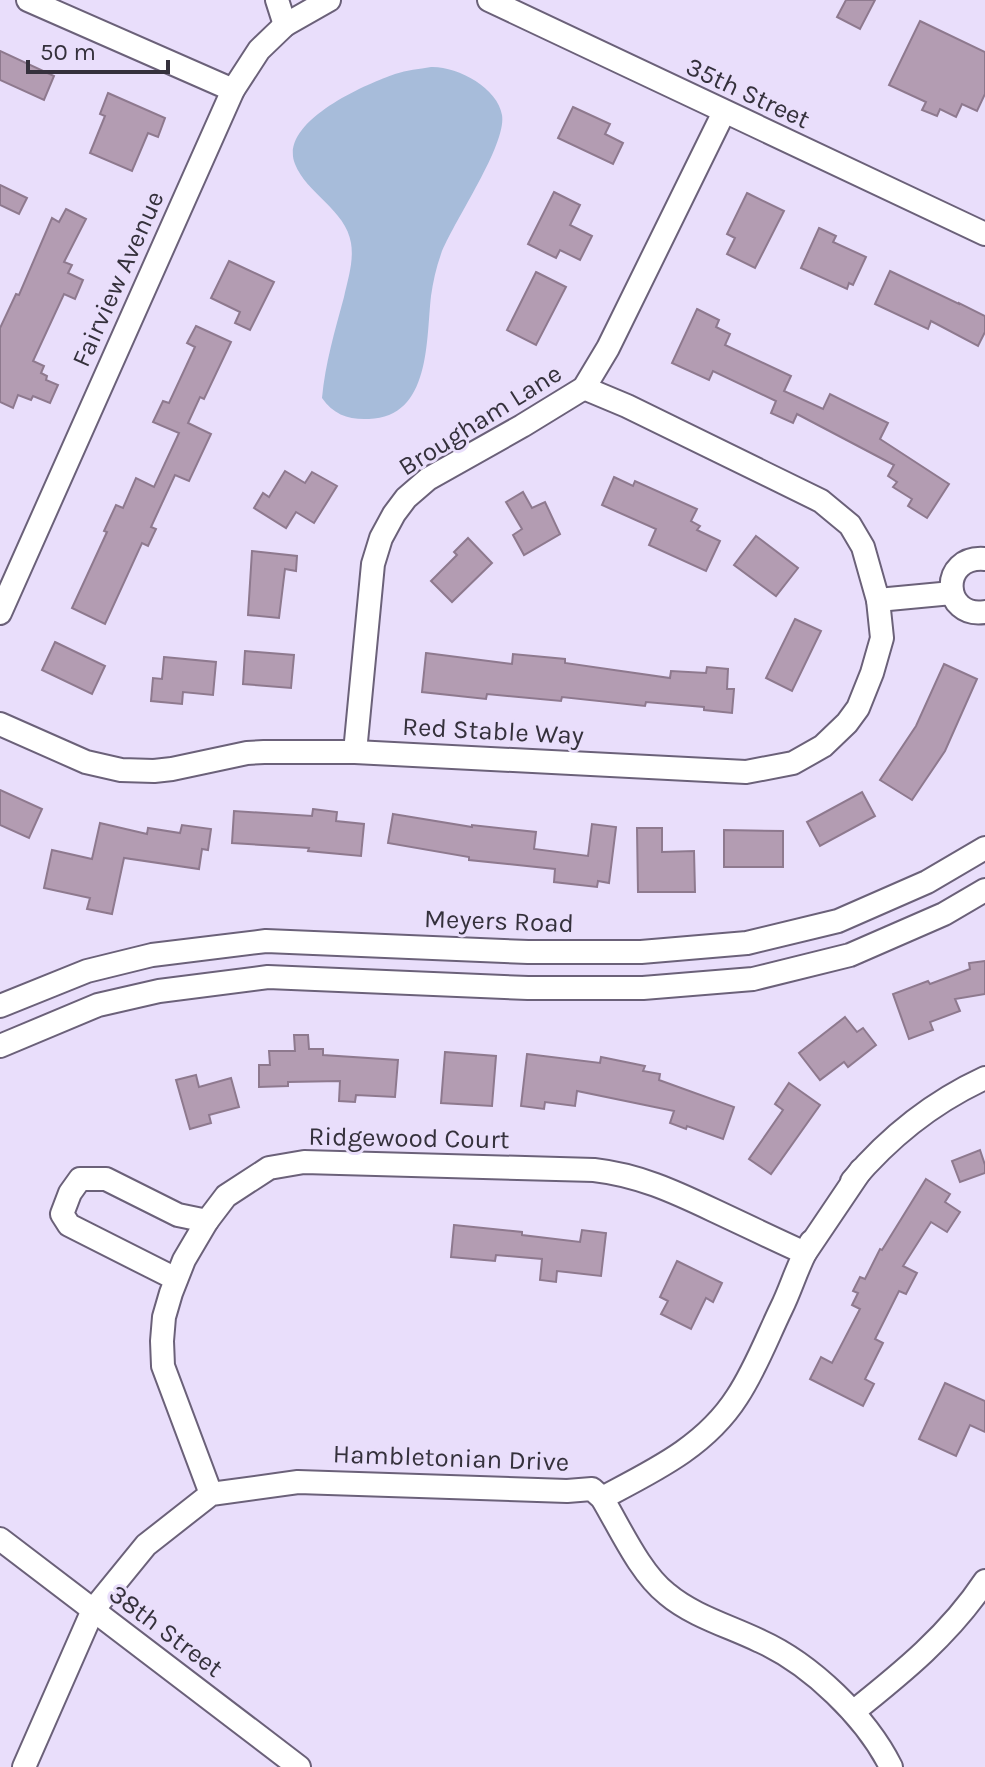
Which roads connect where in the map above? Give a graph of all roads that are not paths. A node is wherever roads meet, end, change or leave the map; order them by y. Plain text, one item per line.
1 (28, 0) edge
2 (277, 0) edge
3 (329, 0) edge
4 (489, 0) edge
5 (285, 25) junction
6 (233, 90) junction
7 (724, 112) junction
8 (985, 234) edge
9 (584, 388) junction
10 (985, 559) edge
11 (952, 593) junction
12 (878, 600) junction
13 (985, 612) edge
14 (0, 613) edge
15 (0, 724) edge
16 (355, 752) junction
17 (985, 848) edge
18 (985, 890) edge
19 (0, 1006) edge
20 (0, 1046) edge
21 (985, 1078) edge
22 (207, 1221) junction
23 (805, 1253) junction
24 (176, 1279) junction
25 (211, 1494) junction
26 (602, 1498) junction
27 (0, 1539) edge
28 (985, 1581) edge
29 (93, 1610) junction
30 (853, 1712) junction
31 (24, 1767) edge
32 (299, 1767) edge
33 (891, 1767) edge

1 - 6 street
2 - 5 street
3 - 5 street, Fairview Avenue
4 - 7 street, 35th Street
5 - 6 street, Fairview Avenue
6 - 14 street, Fairview Avenue
7 - 8 street, 35th Street
7 - 9 street, Brougham Lane
9 - 12 street, Red Stable Way
9 - 16 street, Brougham Lane
10 - 11 street
11 - 12 street
11 - 13 street
12 - 16 street, Red Stable Way
15 - 16 street, Red Stable Way
17 - 19 street, Meyers Road
18 - 20 street
21 - 23 street
22 - 23 street, Ridgewood Court
22 - 24 street, Ridgewood Court
22 - 24 street
23 - 26 street, Hambletonian Drive
24 - 25 street, Ridgewood Court
25 - 26 street, Hambletonian Drive
25 - 29 street, Hambletonian Drive
26 - 30 street
27 - 29 street, 38th Street
28 - 30 street
29 - 31 street, Hambletonian Drive
29 - 32 street, 38th Street
30 - 33 street

